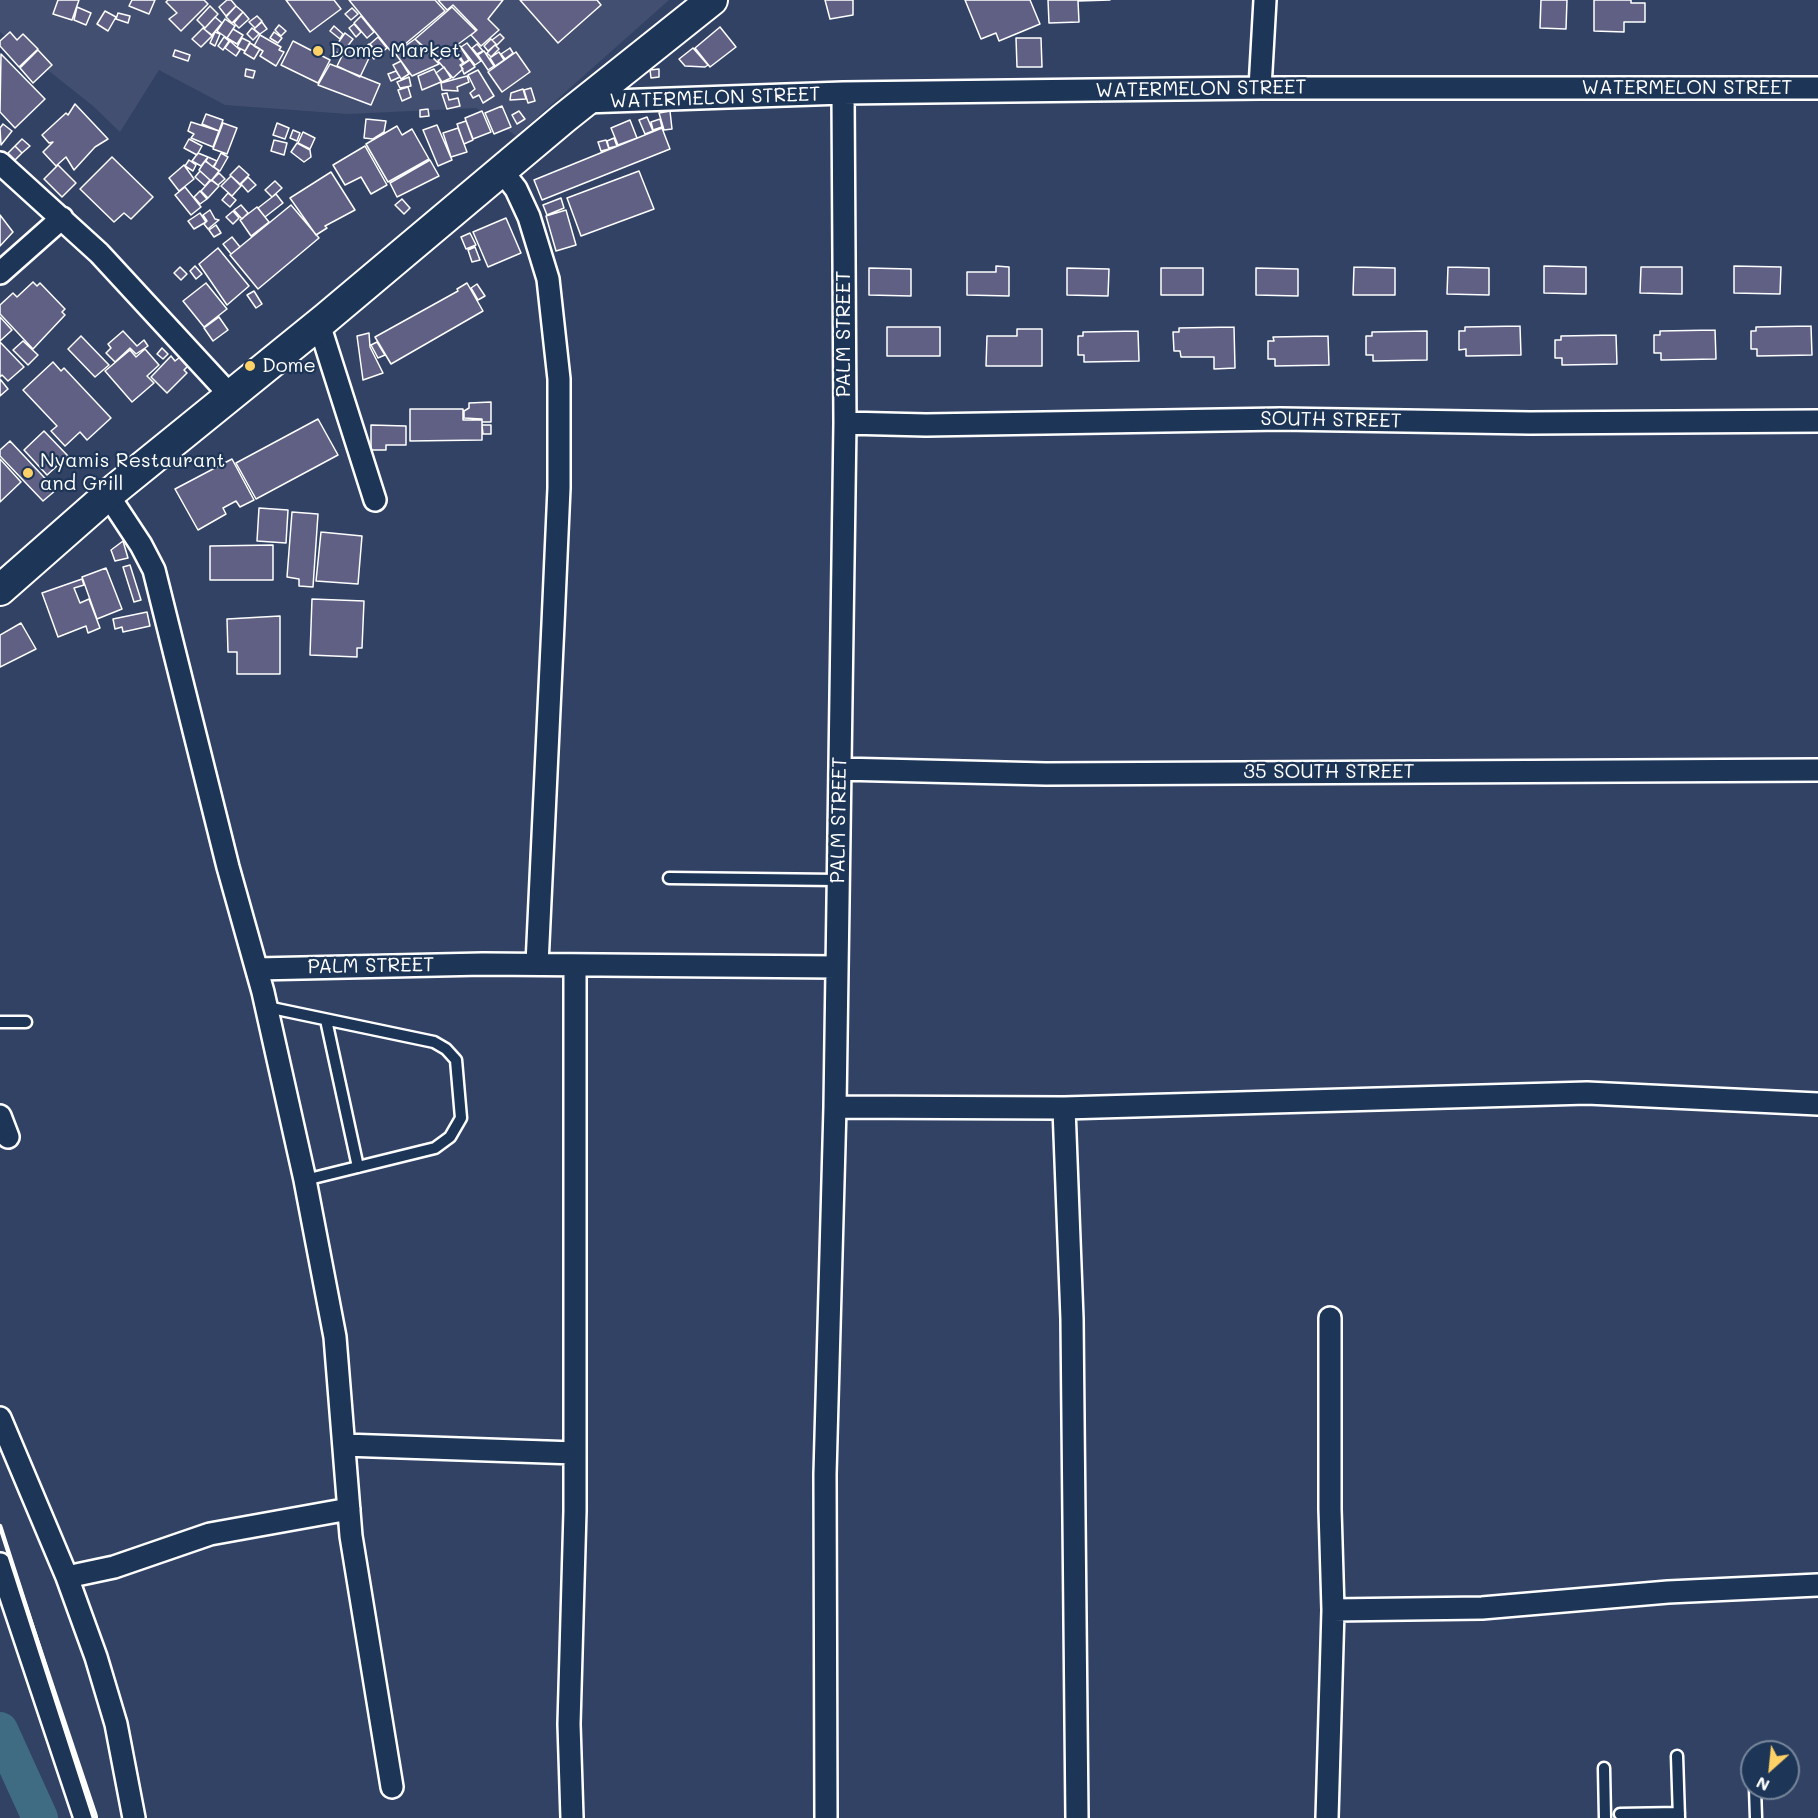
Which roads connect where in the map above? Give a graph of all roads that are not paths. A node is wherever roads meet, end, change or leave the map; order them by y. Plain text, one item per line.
1 (712, 0) edge
2 (1265, 0) edge
3 (1260, 87) junction
4 (1818, 88) edge
5 (843, 93) junction
6 (584, 102) junction
7 (0, 163) edge
8 (502, 171) junction
9 (62, 218) junction
10 (0, 273) edge
11 (318, 324) junction
12 (230, 395) junction
13 (1818, 421) edge
14 (844, 423) junction
15 (108, 495) junction
16 (375, 500) dead end
17 (0, 590) edge
18 (840, 770) junction
19 (1818, 770) edge
20 (669, 878) dead end
21 (837, 880) junction
22 (537, 964) junction
23 (575, 965) junction
24 (836, 967) junction
25 (257, 969) junction
26 (267, 1007) junction
27 (326, 1020) junction
28 (0, 1022) edge
29 (26, 1022) dead end
30 (1818, 1104) edge
31 (835, 1107) junction
32 (1064, 1108) junction
33 (0, 1116) edge
34 (8, 1137) dead end
35 (358, 1167) junction
36 (305, 1180) junction
37 (1330, 1318) dead end
38 (0, 1418) edge
39 (344, 1445) junction
40 (575, 1454) junction
41 (349, 1509) junction
42 (0, 1564) edge
43 (67, 1577) junction
44 (1818, 1586) edge
45 (1333, 1610) junction
46 (1677, 1756) dead end
47 (1604, 1768) dead end
48 (392, 1787) dead end
49 (1755, 1800) edge
50 (1620, 1814) dead end
51 (1679, 1815) edge
52 (85, 1818) edge
53 (134, 1818) edge
54 (572, 1818) edge
55 (826, 1818) edge
56 (1077, 1818) edge
57 (1328, 1818) edge
58 (1605, 1818) edge
59 (1756, 1818) edge

1 - 6 main road
2 - 3 street
3 - 4 street, WATERMELON STREET
3 - 5 street, WATERMELON STREET
5 - 6 street, WATERMELON STREET
5 - 14 street, PALM STREET
6 - 8 main road
7 - 9 street
8 - 11 main road
8 - 22 street
9 - 10 street
9 - 12 street
11 - 12 main road
11 - 16 street
12 - 15 main road
13 - 14 street, SOUTH STREET
14 - 18 street, PALM STREET
15 - 17 main road
15 - 25 street
18 - 19 street, 35 SOUTH STREET
18 - 21 street, PALM STREET
20 - 21 lane
21 - 24 street, PALM STREET
22 - 23 street, PALM STREET
22 - 25 street, PALM STREET
23 - 24 street, PALM STREET
23 - 40 street
24 - 31 street
25 - 26 street
26 - 27 lane
26 - 36 street
27 - 35 lane
27 - 35 lane
28 - 29 lane
30 - 32 street
31 - 32 street
31 - 55 street
32 - 56 street
33 - 34 street
35 - 36 lane
36 - 39 street
37 - 45 street
38 - 43 street
39 - 40 street
39 - 41 street
40 - 54 street
41 - 43 street
41 - 48 street
42 - 52 street
43 - 53 street
44 - 45 street
45 - 57 street
46 - 51 lane
47 - 58 lane
49 - 59 lane
50 - 51 lane

